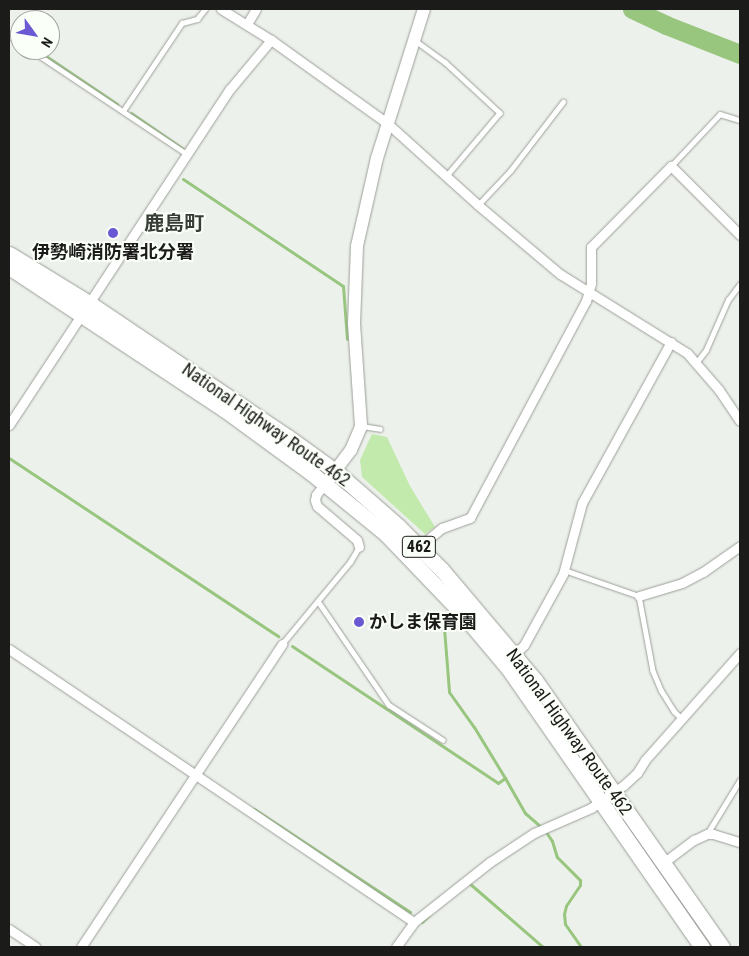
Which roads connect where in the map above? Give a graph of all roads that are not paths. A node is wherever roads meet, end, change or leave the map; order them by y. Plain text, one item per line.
1 (204, 9) edge
2 (221, 9) edge
3 (256, 9) edge
4 (424, 9) edge
5 (247, 24) junction
6 (271, 40) junction
7 (413, 40) junction
8 (46, 60) edge
9 (564, 102) dead end
10 (123, 111) junction
11 (740, 120) edge
12 (388, 122) junction
13 (187, 154) junction
14 (671, 166) junction
15 (447, 176) junction
16 (478, 205) junction
17 (740, 235) edge
18 (9, 254) edge
19 (9, 267) edge
20 (740, 284) edge
21 (589, 292) junction
22 (85, 310) junction
23 (671, 342) junction
24 (696, 363) junction
25 (740, 421) edge
26 (9, 425) edge
27 (361, 426) junction
28 (380, 429) dead end
29 (335, 471) junction
30 (325, 483) junction
31 (740, 546) edge
32 (359, 547) joint
33 (419, 547) junction
34 (564, 570) junction
35 (639, 596) junction
36 (318, 601) junction
37 (282, 644) joint
38 (9, 649) edge
39 (740, 652) edge
40 (514, 655) junction
41 (681, 718) junction
42 (443, 740) dead end
43 (196, 775) junction
44 (740, 780) edge
45 (614, 793) junction
46 (600, 803) junction
47 (706, 834) junction
48 (740, 842) edge
49 (663, 863) junction
50 (414, 922) junction
51 (9, 929) edge
52 (36, 947) edge
53 (81, 947) edge
54 (396, 947) edge
55 (702, 947) edge
56 (722, 947) edge

1 - 10 lane
2 - 5 street
3 - 5 street
4 - 7 street
5 - 6 street
6 - 12 street
6 - 13 street
7 - 12 street
7 - 15 lane
8 - 10 lane
9 - 16 lane
10 - 13 lane
11 - 14 lane
12 - 15 street
12 - 27 street
13 - 22 street
14 - 17 street
14 - 21 street
15 - 16 street
16 - 21 street
18 - 22 highway, National Highway Route 462 / 462
19 - 22 highway, National Highway Route 462 / 462
20 - 24 lane
21 - 23 street
21 - 33 street
22 - 26 street
22 - 29 highway, National Highway Route 462 / 462
22 - 30 highway, National Highway Route 462 / 462
23 - 24 street
23 - 34 street
24 - 25 street
27 - 28 lane
27 - 29 street
29 - 30 street
29 - 33 highway, National Highway Route 462 / 462
30 - 32 street
30 - 46 highway, National Highway Route 462 / 462
31 - 35 street
32 - 36 lane
33 - 40 highway, National Highway Route 462 / 462
34 - 35 lane
34 - 40 street
35 - 41 lane
36 - 37 lane
36 - 42 lane
37 - 43 street
38 - 43 street
39 - 41 street
40 - 45 highway, National Highway Route 462 / 462
41 - 45 street
43 - 50 street
43 - 53 street
44 - 47 lane
45 - 46 street
45 - 49 highway, National Highway Route 462 / 462
46 - 50 street
46 - 55 highway, National Highway Route 462 / 462
47 - 48 street
47 - 49 street
49 - 56 highway, National Highway Route 462 / 462
50 - 54 street
51 - 52 street

